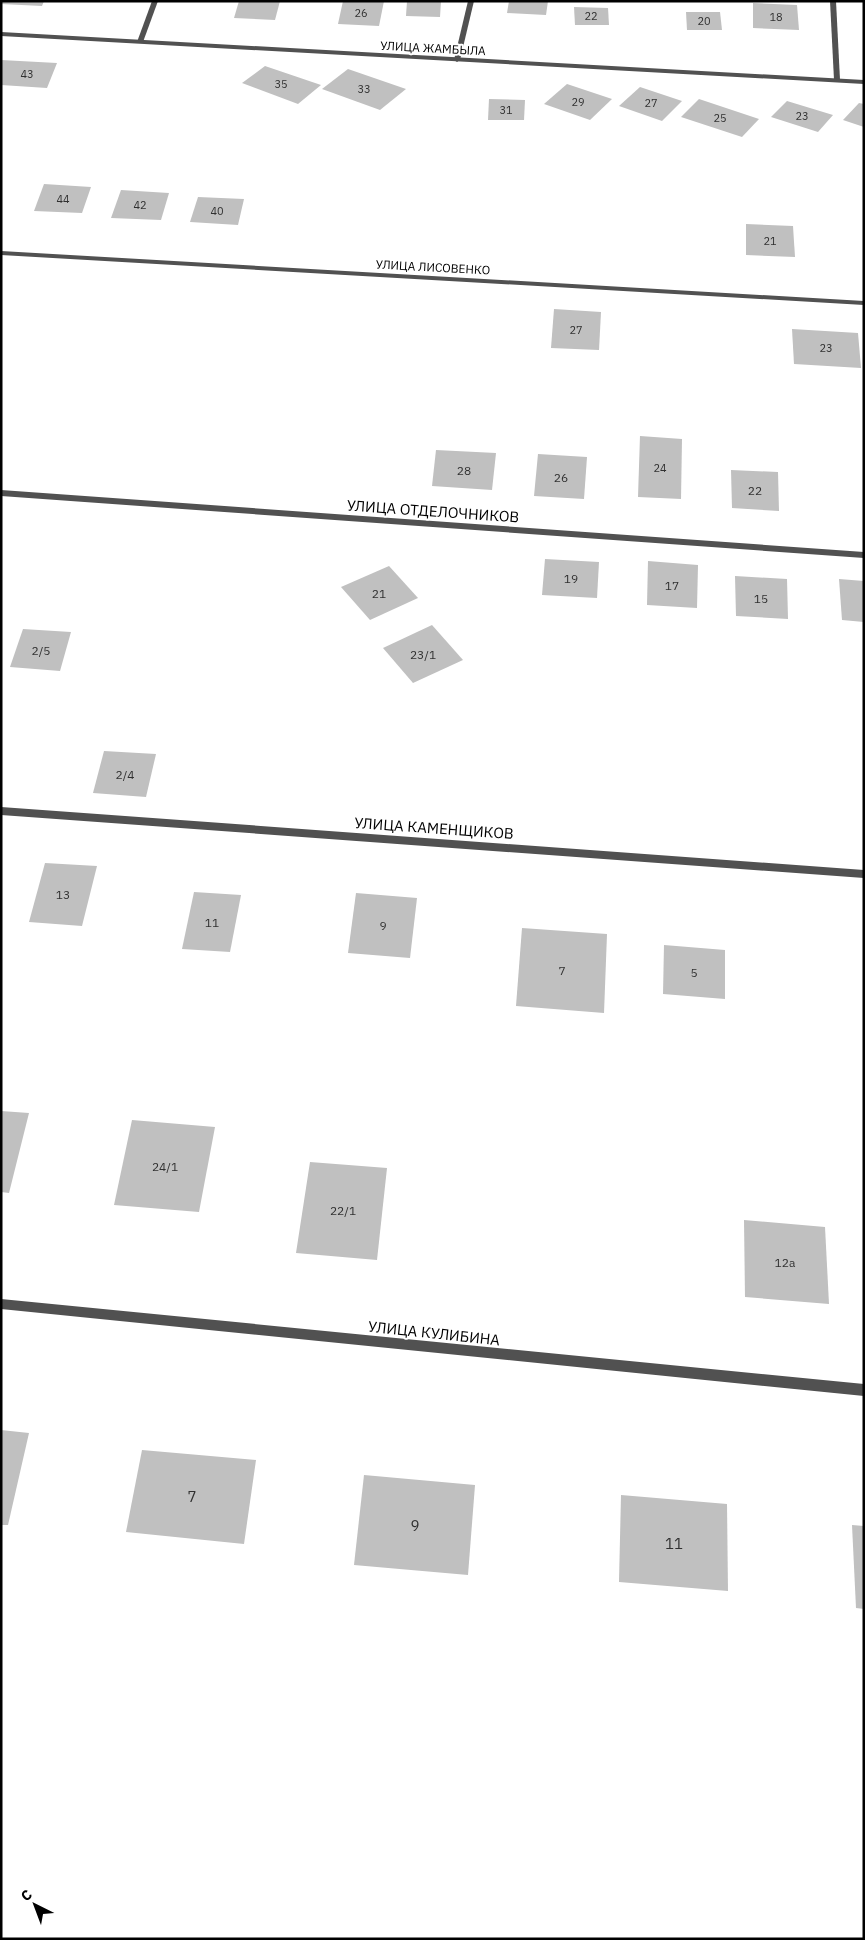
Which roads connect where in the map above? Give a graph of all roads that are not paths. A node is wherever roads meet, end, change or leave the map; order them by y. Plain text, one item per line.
1 (156, 1) edge
2 (471, 1) edge
3 (833, 1) edge
4 (1, 34) edge
5 (140, 42) junction
6 (457, 60) junction
7 (837, 80) junction
8 (864, 82) edge
9 (1, 253) edge
10 (864, 303) edge
11 (1, 493) edge
12 (864, 555) edge
13 (1, 811) edge
14 (864, 874) edge
15 (1, 1304) edge
16 (864, 1390) edge

1 - 5 street
2 - 6 street
3 - 7 street
4 - 5 street, УЛИЦА ЖАМБЫЛА
5 - 6 street, УЛИЦА ЖАМБЫЛА
6 - 7 street, УЛИЦА ЖАМБЫЛА
7 - 8 street, УЛИЦА ЖАМБЫЛА
9 - 10 street, УЛИЦА ЛИСОВЕНКО
11 - 12 street, УЛИЦА ОТДЕЛОЧНИКОВ
13 - 14 street, УЛИЦА КАМЕНЩИКОВ
15 - 16 street, УЛИЦА КУЛИБИНА

